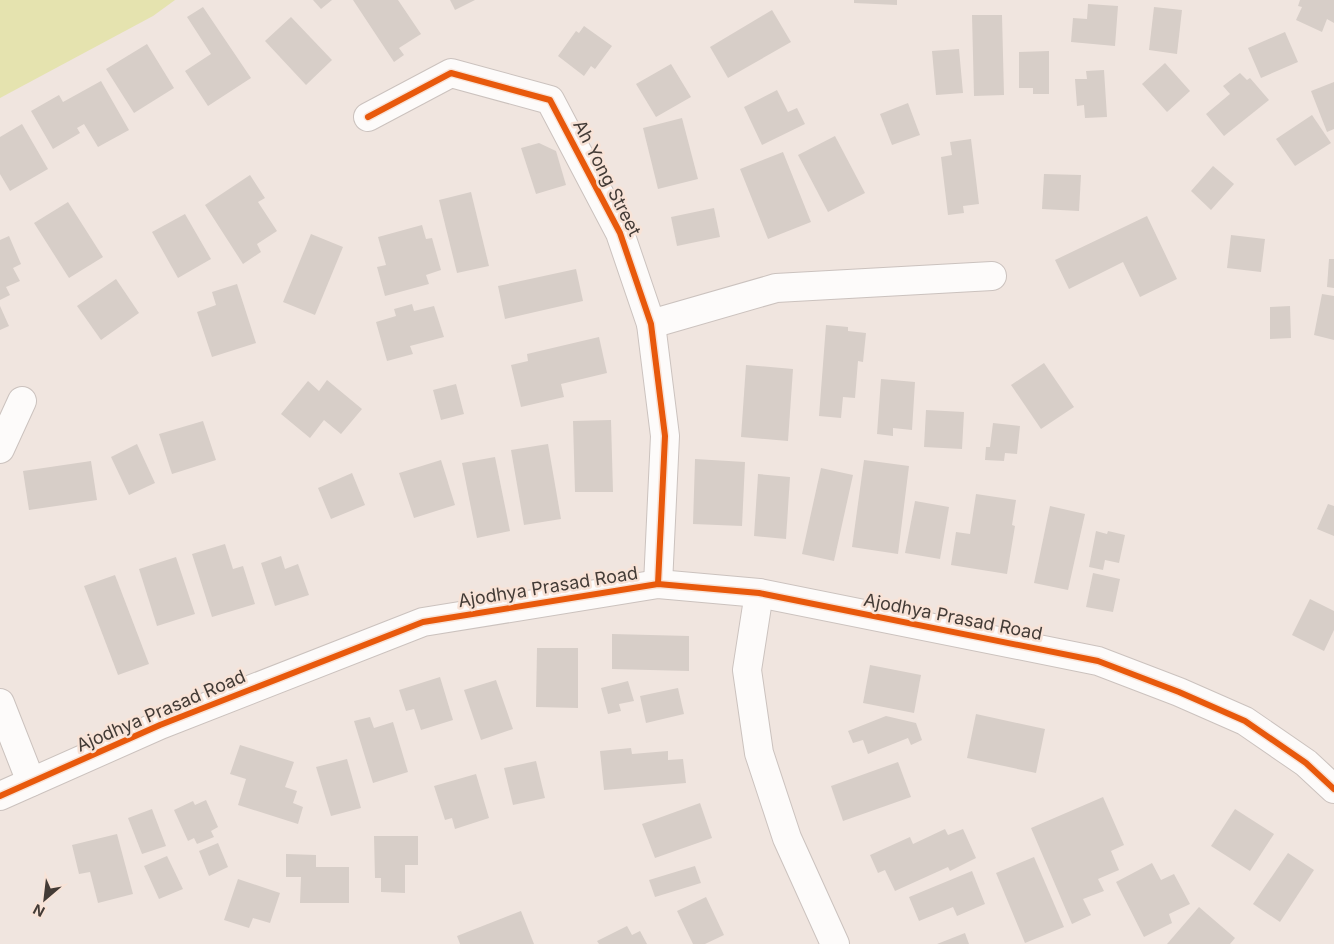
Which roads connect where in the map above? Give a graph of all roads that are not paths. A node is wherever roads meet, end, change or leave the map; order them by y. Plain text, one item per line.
1 (368, 117) dead end
2 (992, 276) dead end
3 (651, 324) junction
4 (22, 401) dead end
5 (0, 449) edge
6 (658, 584) junction
7 (759, 593) junction
8 (0, 703) edge
9 (31, 782) junction
10 (1334, 789) edge
11 (0, 796) edge
12 (834, 944) edge

1 - 3 street, Ah Yong Street
2 - 3 street
3 - 6 street, Ah Yong Street
4 - 5 street
6 - 7 street, Ajodhya Prasad Road
6 - 9 street, Ajodhya Prasad Road
7 - 10 street, Ajodhya Prasad Road
7 - 12 street
8 - 9 street
9 - 11 street, Ajodhya Prasad Road

